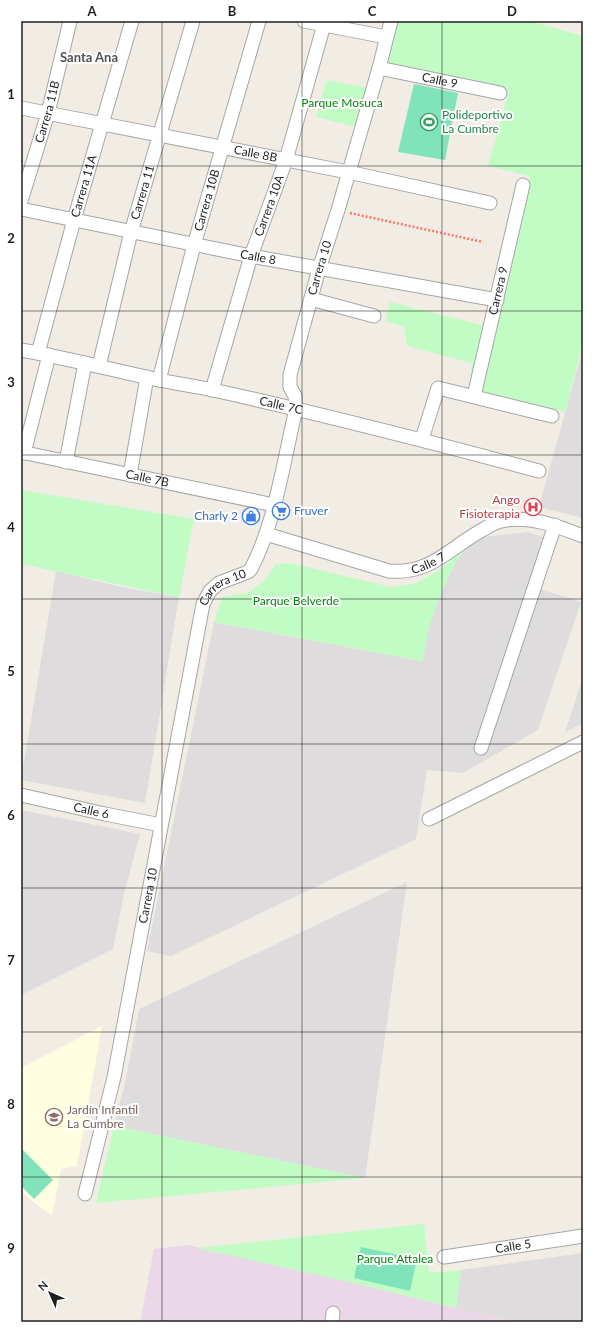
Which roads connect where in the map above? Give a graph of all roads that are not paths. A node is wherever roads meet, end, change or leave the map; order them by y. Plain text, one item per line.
1 (70, 21) edge
2 (132, 21) edge
3 (193, 21) edge
4 (259, 21) edge
5 (304, 21) edge
6 (390, 21) edge
7 (325, 23) edge
8 (386, 37) junction
9 (379, 68) junction
10 (500, 93) dead end
11 (21, 108) edge
12 (48, 113) junction
13 (102, 124) junction
14 (160, 135) junction
15 (222, 148) junction
16 (286, 160) junction
17 (348, 172) junction
18 (523, 185) dead end
19 (21, 201) edge
20 (490, 204) dead end
21 (21, 209) edge
22 (74, 220) junction
23 (131, 232) junction
24 (194, 245) junction
25 (251, 256) junction
26 (319, 269) junction
27 (311, 299) junction
28 (497, 300) junction
29 (374, 316) dead end
30 (21, 350) edge
31 (43, 354) junction
32 (85, 363) junction
33 (99, 366) junction
34 (153, 379) junction
35 (212, 390) junction
36 (474, 396) junction
37 (296, 409) junction
38 (552, 416) dead end
39 (422, 439) junction
40 (23, 453) edge
41 (66, 462) junction
42 (538, 471) dead end
43 (130, 475) junction
44 (274, 505) junction
45 (555, 525) junction
46 (266, 534) junction
47 (583, 536) edge
48 (583, 742) edge
49 (481, 748) dead end
50 (21, 795) edge
51 (429, 819) dead end
52 (161, 825) junction
53 (85, 1194) dead end
54 (583, 1236) edge
55 (444, 1257) dead end

1 - 12 street, Carrera 11B
2 - 13 street, Carrera 11A
3 - 14 street, Carrera 11
4 - 15 street, Carrera 10B
5 - 7 street
6 - 8 street, Carrera 10
7 - 8 street
7 - 16 street, Carrera 10A
8 - 9 street, Carrera 10
9 - 10 street, Calle 9
9 - 17 street, Carrera 10
11 - 12 street, Calle 8B
12 - 13 street, Calle 8B
12 - 19 street, Carrera 11B
13 - 14 street, Calle 8B
13 - 22 street, Carrera 11A
14 - 15 street, Calle 8B
14 - 23 street, Carrera 11
15 - 16 street, Calle 8B
15 - 24 street, Carrera 10B
16 - 17 street, Calle 8B
16 - 25 street, Carrera 10A
17 - 20 street, Calle 8B
17 - 26 street, Carrera 10
18 - 28 street, Carrera 9
21 - 22 street, Calle 8
22 - 23 street, Calle 8
22 - 31 street, Carrera 11A
23 - 24 street, Calle 8
23 - 33 street, Carrera 11
24 - 25 street, Calle 8
24 - 34 street, Carrera 10B
25 - 26 street, Calle 8
25 - 35 street, Carrera 10A
26 - 27 street, Carrera 10
26 - 28 street, Calle 8
27 - 29 street
27 - 37 street, Carrera 10
28 - 36 street, Carrera 9
30 - 31 street, Calle 7C
31 - 32 street, Calle 7C
31 - 40 street, Carrera 11A
32 - 33 street, Calle 7C
32 - 41 street
33 - 34 street, Calle 7C
34 - 35 street, Calle 7C
34 - 43 street, Carrera 10B
35 - 37 street, Calle 7C
36 - 38 street
36 - 39 street
37 - 39 street, Calle 7C
37 - 44 street, Carrera 10
39 - 42 street, Calle 7C
40 - 41 street, Calle 7B
41 - 43 street, Calle 7B
43 - 44 street, Calle 7B
44 - 46 street, Carrera 10
45 - 46 street, Calle 7
45 - 47 street, Calle 7
45 - 49 street
46 - 52 street, Carrera 10
48 - 51 street
50 - 52 street, Calle 6
52 - 53 street, Carrera 10
54 - 55 street, Calle 5

